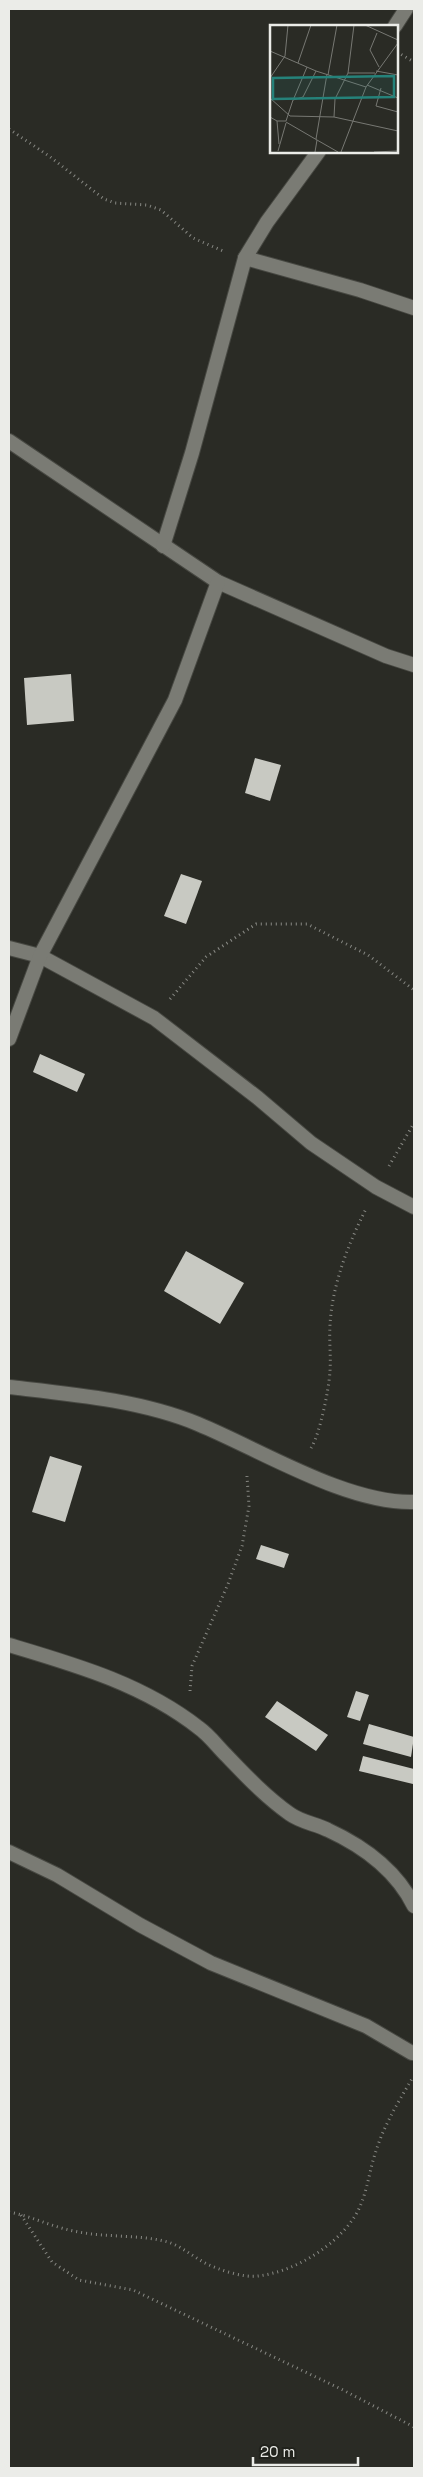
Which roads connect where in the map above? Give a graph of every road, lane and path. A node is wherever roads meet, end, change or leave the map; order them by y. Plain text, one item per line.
1 (406, 9) edge
2 (397, 25) edge
3 (398, 53) edge
4 (414, 62) edge
5 (9, 129) edge
6 (317, 152) edge
7 (245, 258) junction
8 (414, 308) edge
9 (9, 441) edge
10 (163, 546) junction
11 (218, 582) junction
12 (414, 665) edge
13 (9, 948) edge
14 (40, 956) junction
15 (414, 990) edge
16 (154, 1018) junction
17 (9, 1040) edge
18 (414, 1123) edge
19 (376, 1187) junction
20 (414, 1207) edge
21 (9, 1386) edge
22 (244, 1447) junction
23 (295, 1468) junction
24 (414, 1502) edge
25 (9, 1645) edge
26 (201, 1729) junction
27 (9, 1852) edge
28 (414, 1906) edge
29 (414, 2050) edge
30 (414, 2076) edge
31 (9, 2212) edge
32 (20, 2214) junction
33 (414, 2427) edge

1 - 2 street
3 - 4 path
5 - 7 path
6 - 7 street
7 - 8 street
7 - 10 street
9 - 10 street
10 - 11 street
11 - 12 street
11 - 14 street
13 - 14 street
14 - 16 street
14 - 17 street
15 - 16 path
16 - 19 street
18 - 19 path
19 - 20 street
19 - 23 path
21 - 22 street
22 - 23 street
22 - 26 path
23 - 24 street
25 - 26 street
26 - 28 street
27 - 29 street
30 - 32 path
31 - 32 path
32 - 33 path

